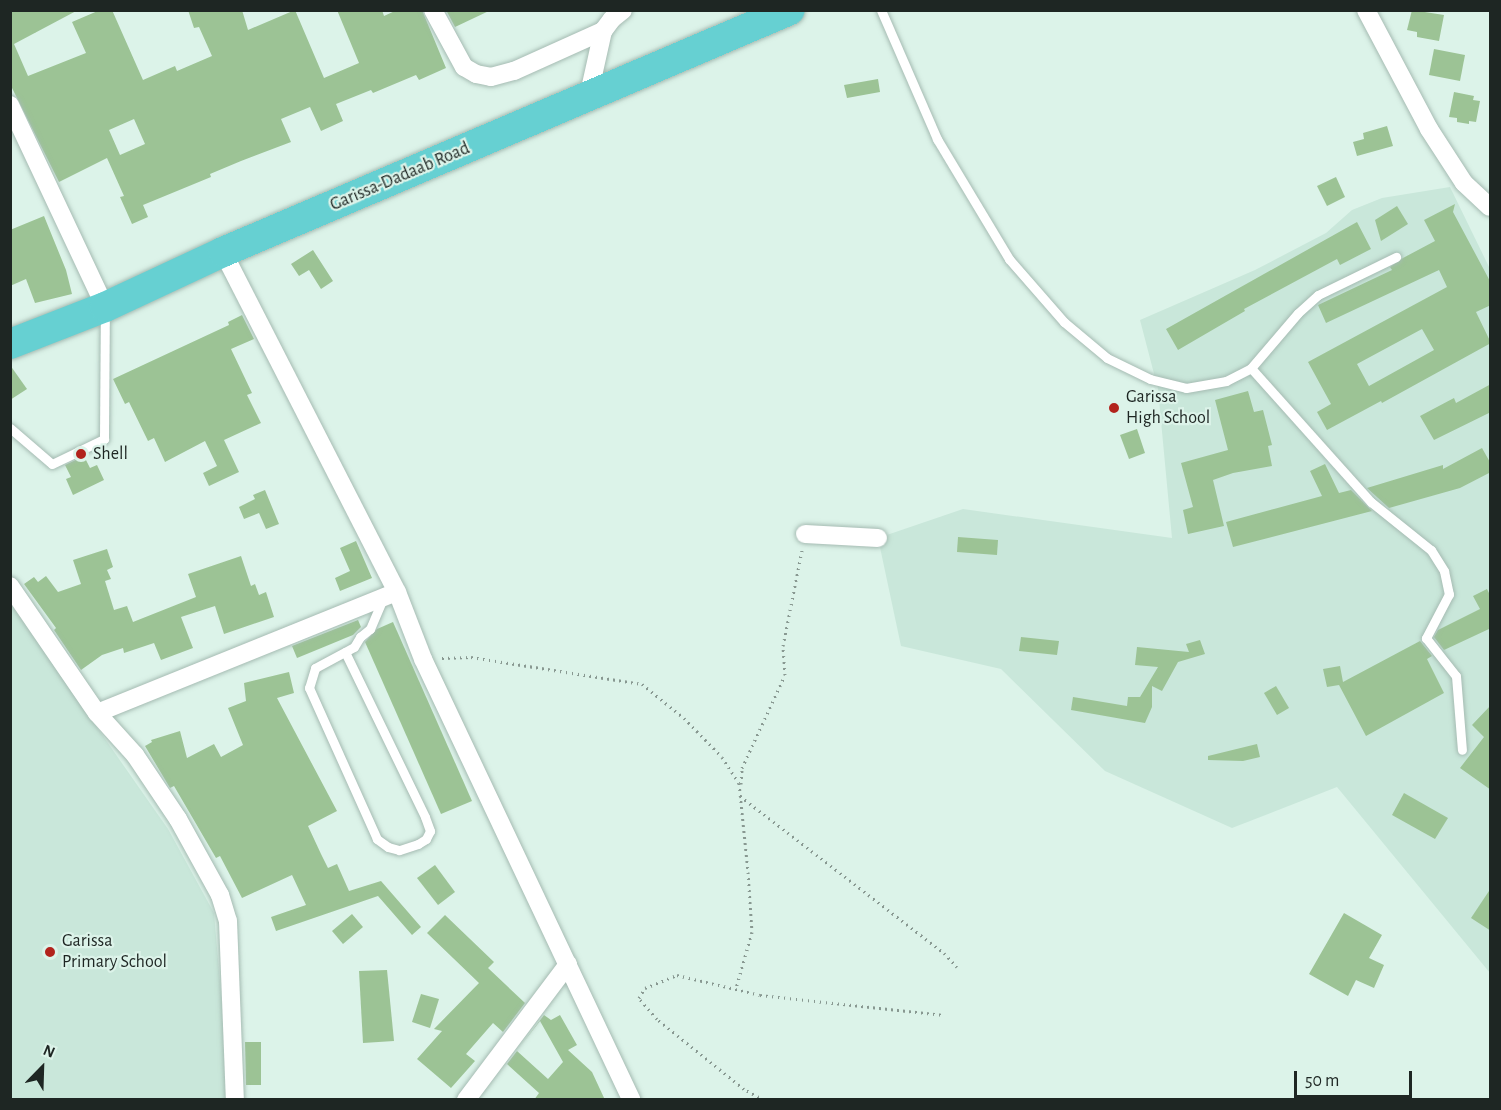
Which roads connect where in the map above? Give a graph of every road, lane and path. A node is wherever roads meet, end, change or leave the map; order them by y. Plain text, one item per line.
1 (433, 10) edge
2 (623, 10) edge
3 (790, 10) edge
4 (880, 10) edge
5 (1366, 10) edge
6 (603, 31) junction
7 (588, 98) junction
8 (10, 105) edge
9 (1491, 207) edge
10 (223, 252) junction
11 (1396, 257) dead end
12 (105, 307) junction
13 (10, 344) edge
14 (1251, 368) junction
15 (10, 428) edge
16 (805, 534) joint
17 (878, 538) dead end
18 (10, 586) edge
19 (390, 595) junction
20 (345, 652) junction
21 (423, 659) junction
22 (97, 713) junction
23 (1462, 750) dead end
24 (740, 797) junction
25 (568, 964) junction
26 (957, 968) dead end
27 (736, 988) junction
28 (944, 1016) dead end
29 (236, 1100) edge
30 (466, 1100) edge
31 (632, 1100) edge
32 (764, 1100) edge

1 - 6 street
2 - 6 street
3 - 7 highway, Garissa-Dadaab Road
4 - 14 lane
5 - 9 street
6 - 7 street
7 - 10 highway, Garissa-Dadaab Road
8 - 12 street
10 - 12 highway, Garissa-Dadaab Road
10 - 19 street
11 - 14 lane
12 - 13 highway, Garissa-Dadaab Road
12 - 15 lane
14 - 23 lane
16 - 17 street
16 - 24 path
18 - 22 street
19 - 20 lane
19 - 21 street
19 - 22 street
20 - 20 lane
21 - 24 path
21 - 25 street
22 - 29 street
24 - 26 path
24 - 27 path
25 - 30 street
25 - 31 street
27 - 28 path
27 - 32 path

